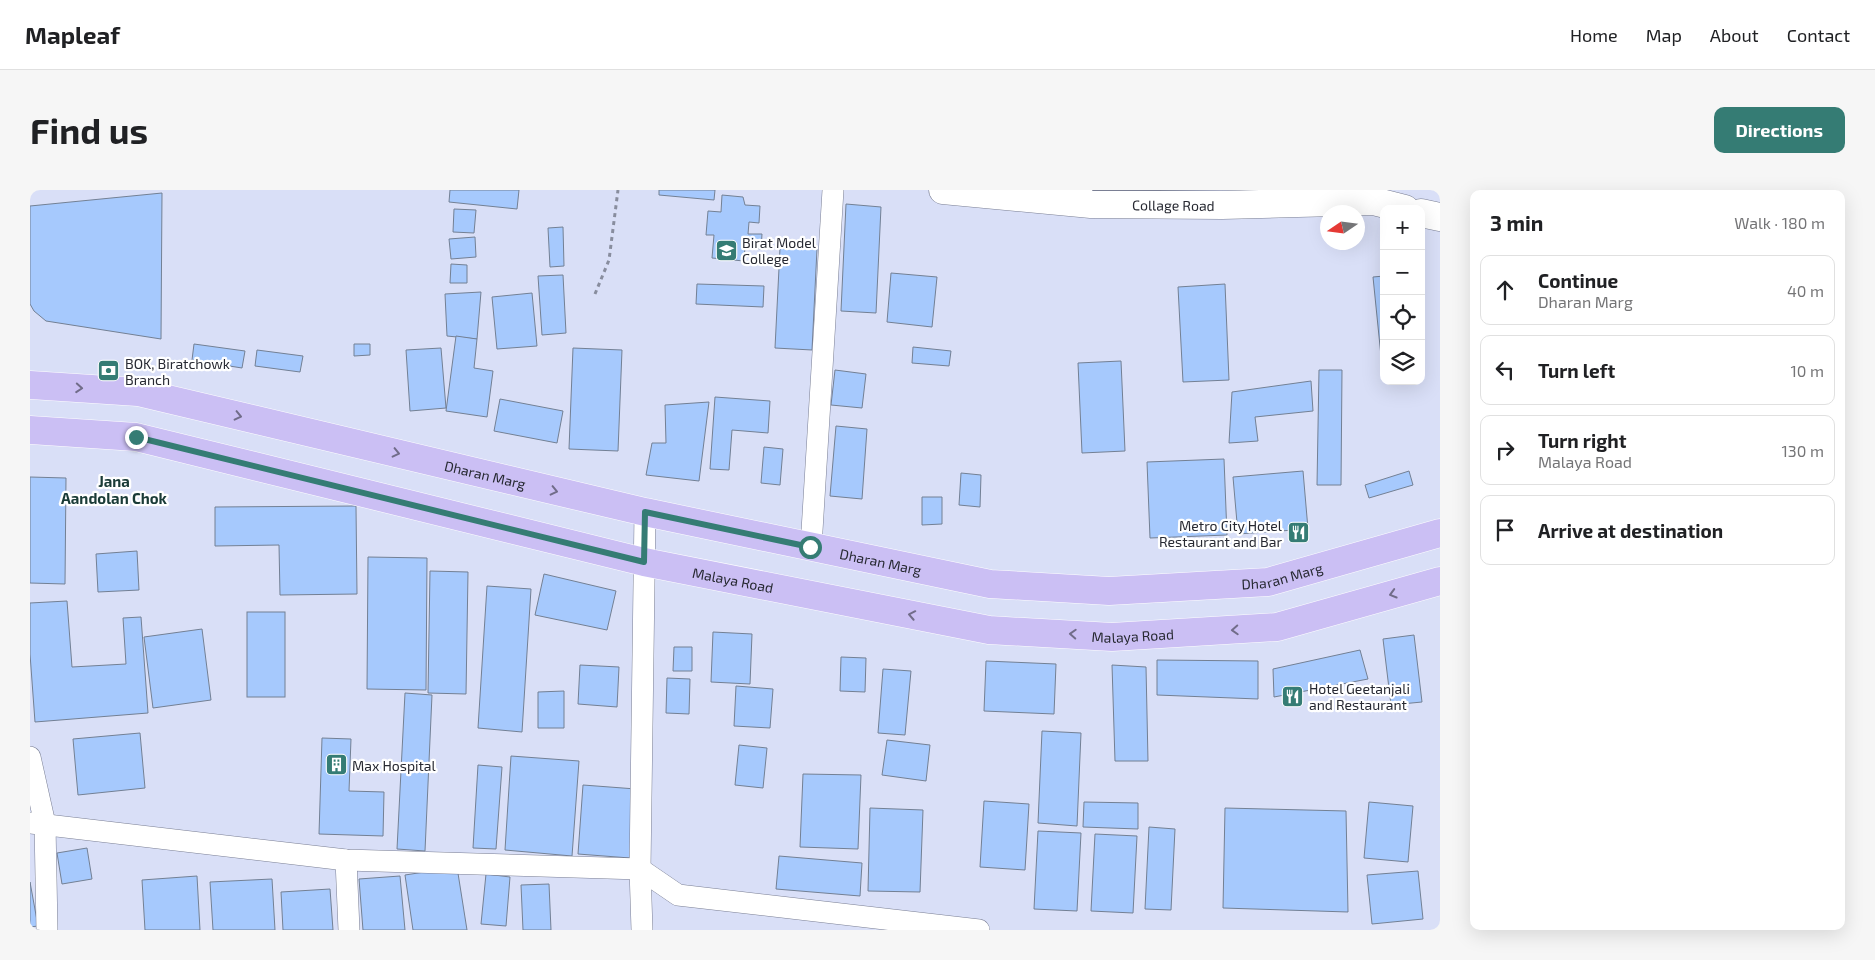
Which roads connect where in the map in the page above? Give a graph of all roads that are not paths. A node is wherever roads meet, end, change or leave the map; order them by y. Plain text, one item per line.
1 (833, 190) edge
2 (943, 190) edge
3 (1371, 196) edge
4 (1091, 197) edge
5 (1394, 205) edge
6 (1425, 214) edge
7 (1440, 217) edge
8 (30, 385) edge
9 (30, 430) edge
10 (645, 512) junction
11 (1440, 533) edge
12 (810, 547) junction
13 (644, 562) junction
14 (1440, 581) edge
15 (30, 757) edge
16 (38, 823) edge
17 (346, 860) junction
18 (640, 869) junction
19 (47, 930) edge
20 (349, 930) edge
21 (642, 930) edge
22 (979, 930) edge

1 - 12 street
2 - 4 street, Collage Road
3 - 4 street, Collage Road
3 - 5 street, Collage Road
6 - 7 street
8 -> 10 main road, Dharan Marg
9 - 13 main road, Malaya Road
10 - 12 main road, Dharan Marg
10 - 13 street
11 - 12 main road, Dharan Marg
14 -> 13 main road, Malaya Road
13 - 18 street
15 - 16 street
16 - 17 street
16 - 19 street
17 - 18 street
17 - 20 street
18 - 21 street
18 - 22 street

